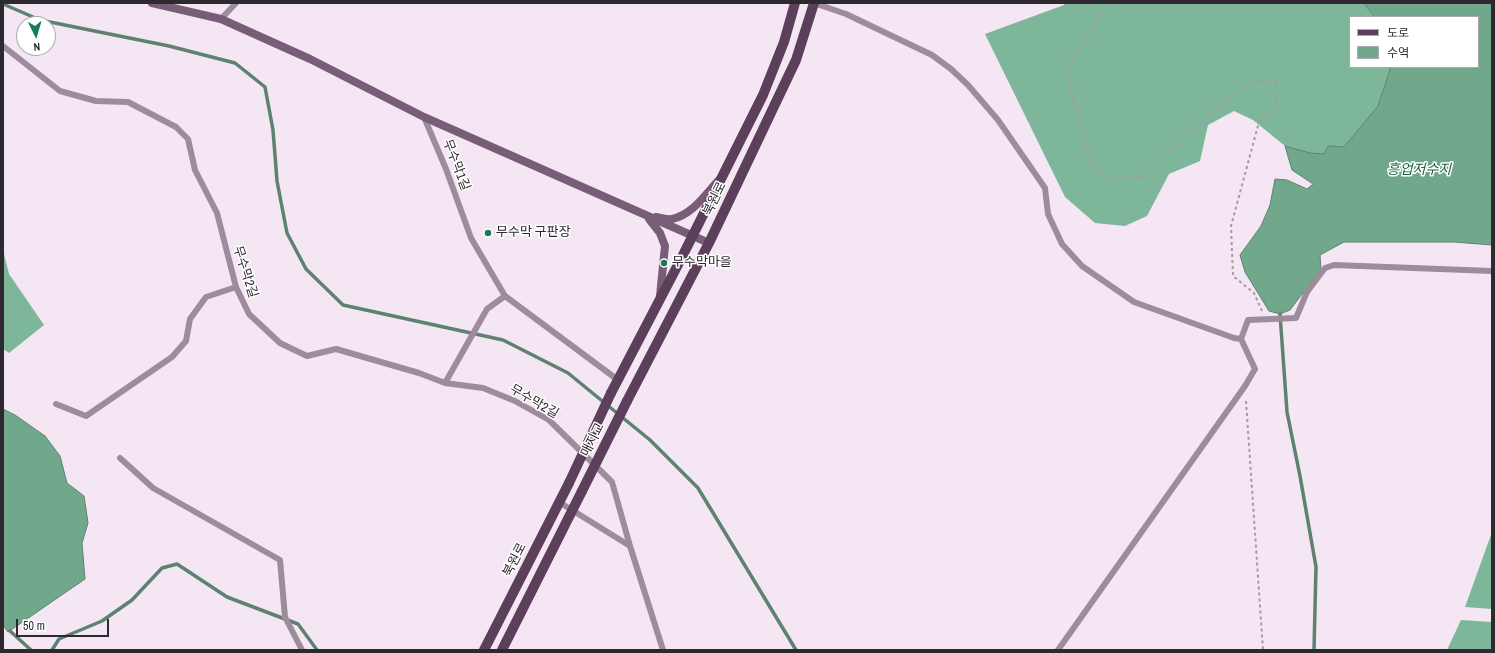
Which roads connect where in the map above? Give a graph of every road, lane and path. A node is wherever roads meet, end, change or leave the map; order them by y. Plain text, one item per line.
1 (152, 3) edge
2 (236, 3) edge
3 (795, 3) edge
4 (814, 3) edge
5 (1110, 3) edge
6 (221, 19) junction
7 (3, 46) edge
8 (424, 117) junction
9 (720, 178) junction
10 (646, 216) junction
11 (692, 236) junction
12 (709, 243) junction
13 (1492, 271) edge
14 (236, 287) junction
15 (505, 296) junction
16 (659, 302) junction
17 (1266, 320) junction
18 (1241, 339) junction
19 (618, 380) junction
20 (445, 383) junction
21 (1245, 386) junction
22 (611, 393) joint
23 (627, 401) joint
24 (56, 404) dead end
25 (120, 458) dead end
26 (568, 482) joint
27 (559, 502) junction
28 (572, 510) junction
29 (630, 546) junction
30 (302, 650) edge
31 (484, 650) edge
32 (502, 650) edge
33 (663, 650) edge
34 (1058, 650) edge
35 (1263, 650) edge

1 - 6 street
2 - 6 lane
3 - 9 main road, 북원로
4 - 12 main road, 북원로
4 - 18 lane
5 - 17 path
6 - 8 street
7 - 14 lane, 무수막2길
8 - 10 street
8 - 15 lane, 무수막1길
9 - 10 street
9 - 11 main road, 북원로
10 - 11 street
10 - 16 street
11 - 12 street
11 - 16 main road, 북원로
12 - 23 main road, 북원로
13 - 17 lane
14 - 20 lane, 무수막2길
14 - 24 lane
15 - 19 lane, 무수막1길
15 - 20 lane
16 - 19 main road, 북원로
17 - 18 lane
18 - 21 lane
19 - 22 main road, 북원로
20 - 29 lane, 무수막2길
21 - 34 lane
21 - 35 path
22 - 26 main road, 매지교, bridge
23 - 28 main road, 매지교, bridge
25 - 30 lane
26 - 27 main road, 북원로
27 - 28 lane
27 - 31 main road, 북원로
28 - 29 lane
28 - 32 main road
29 - 33 lane

